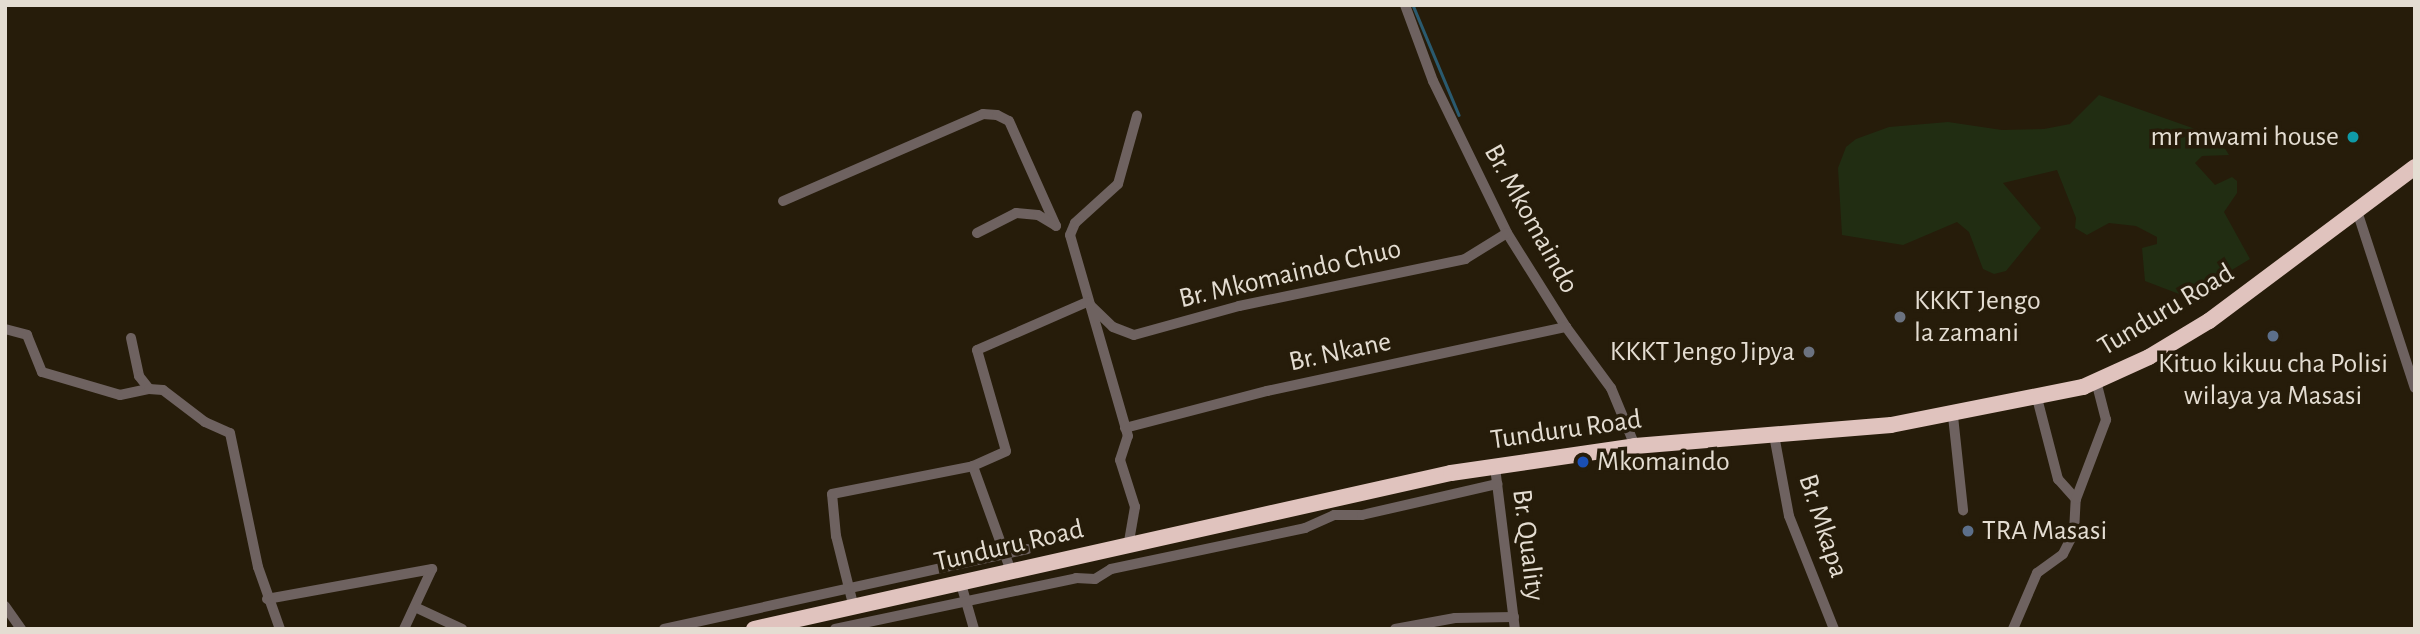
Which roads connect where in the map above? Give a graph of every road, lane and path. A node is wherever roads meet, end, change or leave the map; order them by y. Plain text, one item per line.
1 (1405, 5) edge
2 (1137, 116) dead end
3 (2415, 167) edge
4 (783, 201) dead end
5 (2357, 211) junction
6 (1056, 226) junction
7 (977, 233) dead end
8 (1507, 233) junction
9 (1070, 234) junction
10 (1087, 302) junction
11 (1566, 327) junction
12 (5, 329) edge
13 (131, 338) dead end
14 (2096, 381) junction
15 (2415, 387) edge
16 (149, 389) junction
17 (2037, 398) junction
18 (1953, 416) junction
19 (1125, 428) junction
20 (1774, 435) junction
21 (1635, 446) junction
22 (972, 466) junction
23 (1494, 467) junction
24 (1497, 484) junction
25 (2076, 499) junction
26 (1963, 510) dead end
27 (1128, 547) junction
28 (1027, 549) dead end
29 (1005, 554) junction
30 (1012, 573) junction
31 (961, 584) junction
32 (848, 586) junction
33 (267, 599) junction
34 (968, 603) junction
35 (853, 604) junction
36 (5, 606) edge
37 (417, 608) junction
38 (1515, 623) edge
39 (17, 627) edge
40 (280, 629) edge
41 (404, 629) edge
42 (462, 629) edge
43 (664, 629) edge
44 (754, 629) edge
45 (835, 629) edge
46 (974, 629) edge
47 (1395, 629) edge
48 (1834, 629) edge
49 (2013, 629) edge

1 - 8 street, Br. Mkomaindo
2 - 9 street
3 - 5 highway, Tunduru Road
4 - 6 street
5 - 14 highway, Tunduru Road
5 - 15 street
6 - 7 street
6 - 9 street
8 - 10 street, Br. Mkomaindo Chuo
8 - 11 street, Br. Mkomaindo
9 - 10 street
10 - 19 street
10 - 22 street
11 - 19 street, Br. Nkane
11 - 21 street, Br. Mkomaindo
12 - 16 street
13 - 16 street
14 - 17 highway, Tunduru Road
14 - 25 street
16 - 33 street
17 - 18 highway, Tunduru Road
17 - 25 street
18 - 20 highway, Tunduru Road
18 - 26 street
19 - 27 street
20 - 21 highway, Tunduru Road
20 - 48 street, Br. Mkapa
21 - 23 highway, Tunduru Road
22 - 29 street
22 - 32 street
23 - 24 street, Br. Quality
23 - 27 highway, Tunduru Road
24 - 34 street
24 - 38 street, Br. Quality
25 - 49 street
27 - 30 highway, Tunduru Road
28 - 29 street
29 - 30 street
29 - 32 street
30 - 31 highway, Tunduru Road
31 - 34 street
31 - 35 highway, Tunduru Road
32 - 35 street
32 - 43 street
33 - 37 street
33 - 40 street
34 - 45 street
34 - 46 street
35 - 44 highway, Tunduru Road
36 - 39 street
37 - 41 street
37 - 42 street
38 - 47 street

